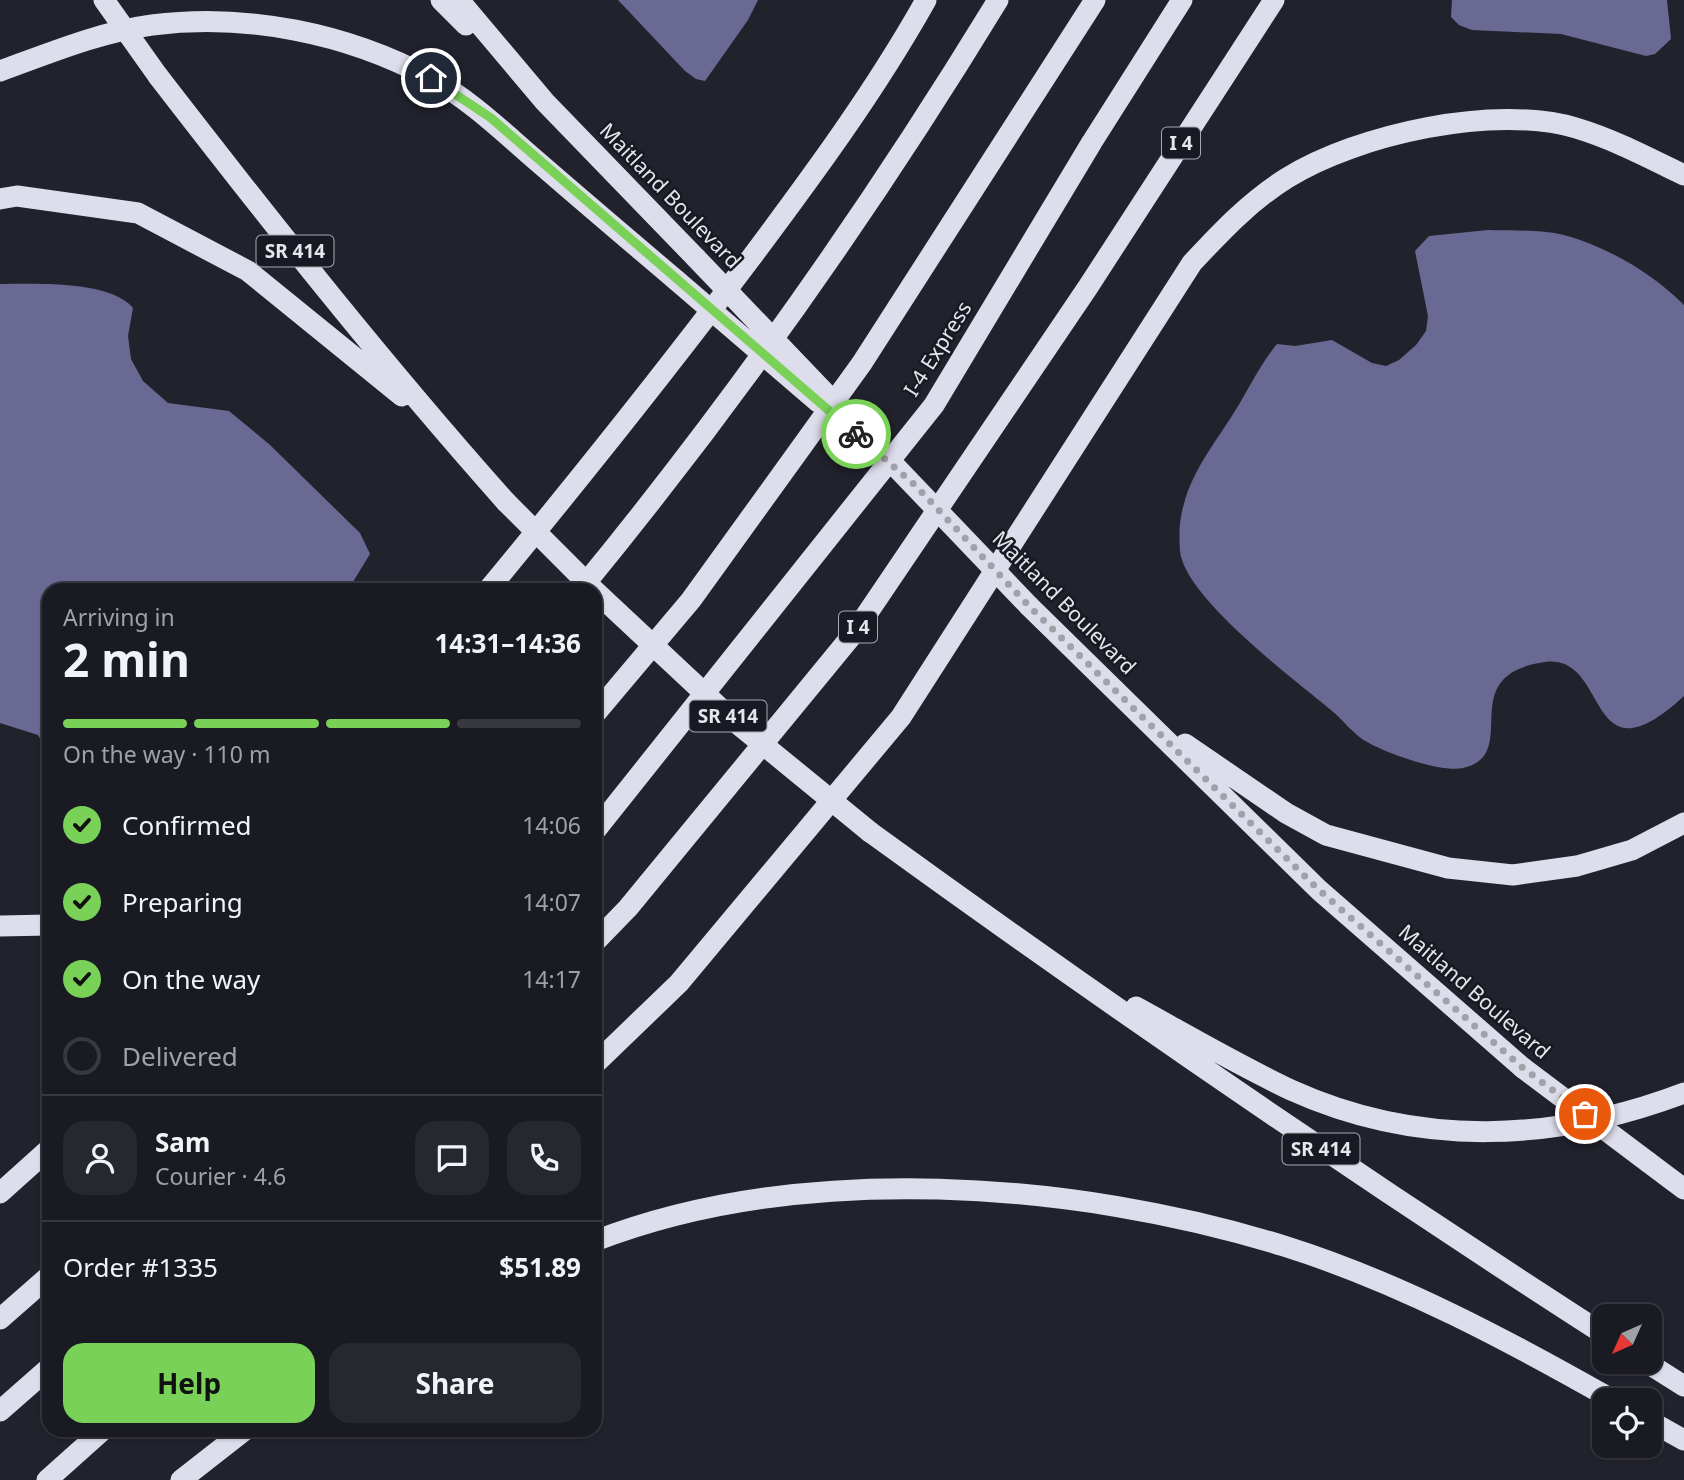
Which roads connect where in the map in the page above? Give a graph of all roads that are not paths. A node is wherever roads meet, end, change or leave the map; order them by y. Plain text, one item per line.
1 (104, 0) edge
2 (440, 0) edge
3 (459, 0) edge
4 (926, 0) edge
5 (998, 0) edge
6 (1095, 0) edge
7 (1182, 0) edge
8 (1274, 0) edge
9 (0, 71) edge
10 (545, 102) junction
11 (1684, 175) edge
12 (0, 199) edge
13 (436, 424) junction
14 (915, 485) junction
15 (494, 583) edge
16 (586, 583) edge
17 (588, 583) edge
18 (602, 597) edge
19 (602, 706) edge
20 (1138, 711) junction
21 (602, 822) edge
22 (1684, 823) edge
23 (42, 925) edge
24 (0, 926) edge
25 (602, 935) edge
26 (1042, 956) junction
27 (602, 1057) edge
28 (1684, 1093) edge
29 (42, 1155) edge
30 (1684, 1189) edge
31 (0, 1193) edge
32 (602, 1239) edge
33 (42, 1282) edge
34 (0, 1319) edge
35 (1592, 1327) edge
36 (1662, 1372) edge
37 (42, 1374) edge
38 (1684, 1386) edge
39 (1592, 1389) edge
40 (0, 1411) edge
41 (1662, 1428) edge
42 (95, 1437) edge
43 (213, 1437) edge
44 (236, 1437) edge
45 (1684, 1440) edge
46 (47, 1480) edge
47 (169, 1480) edge
48 (181, 1480) edge

1 - 13 highway, SR 414, bridge
2 - 10 highway
3 - 10 highway, Maitland Boulevard
4 - 15 highway
5 - 16 highway
6 - 19 highway
7 - 21 highway, I-4 Express
8 - 25 highway, I 4
9 - 14 highway, bridge
10 - 14 highway, Maitland Boulevard, bridge
11 - 27 highway
12 - 13 highway
13 - 17 highway, SR 414, bridge
14 - 20 highway, Maitland Boulevard, bridge
18 - 26 highway, SR 414, bridge
20 - 22 highway
20 - 30 highway, Maitland Boulevard, bridge
23 - 24 highway
26 - 28 highway
26 - 35 highway, SR 414
29 - 31 highway
32 - 39 highway
33 - 34 highway
36 - 38 highway
37 - 40 highway
41 - 45 highway
42 - 46 highway
43 - 47 highway
44 - 48 highway

